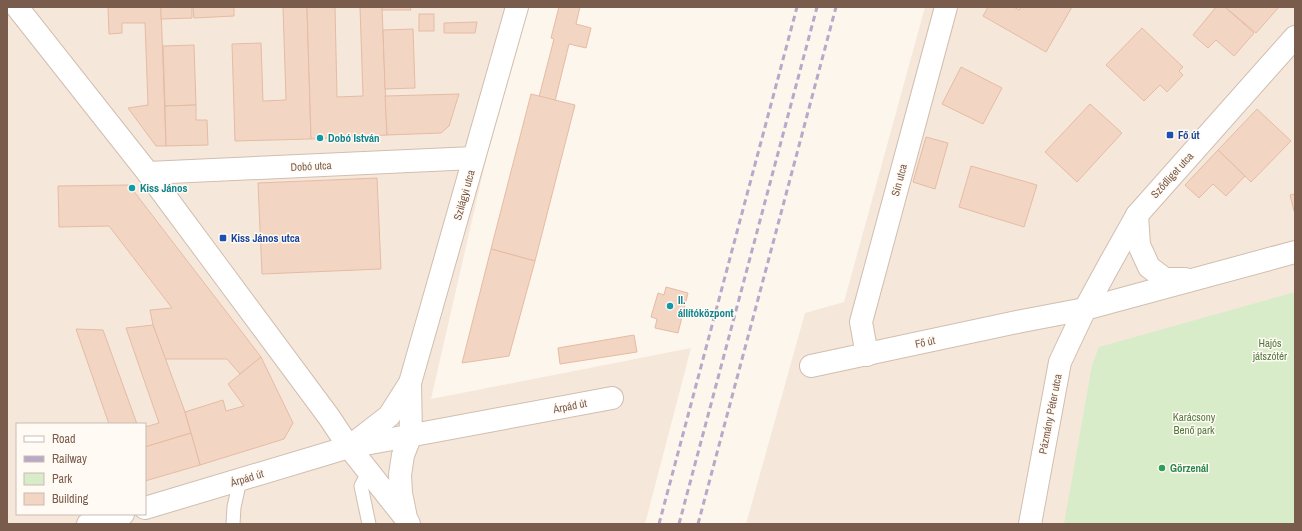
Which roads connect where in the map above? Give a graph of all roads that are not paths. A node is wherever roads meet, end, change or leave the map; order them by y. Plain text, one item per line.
1 (517, 7) edge
2 (946, 7) edge
3 (15, 12) edge
4 (1295, 37) edge
5 (474, 158) junction
6 (148, 174) junction
7 (1137, 215) junction
8 (1295, 252) edge
9 (1194, 280) junction
10 (1085, 309) junction
11 (867, 355) junction
12 (811, 366) dead end
13 (410, 383) junction
14 (612, 398) dead end
15 (411, 435) junction
16 (349, 447) junction
17 (368, 471) junction
18 (240, 480) junction
19 (146, 508) edge
20 (120, 515) edge
21 (407, 521) edge
22 (88, 524) edge
23 (233, 524) edge
24 (369, 524) edge
25 (1030, 524) edge

1 - 5 street, Szilágyi utca
2 - 11 street, Sín utca
3 - 6 street
4 - 7 street, Sződliget utca
5 - 6 street, Dobó utca
5 - 13 street, Szilágyi utca
6 - 16 street
7 - 9 street
7 - 10 street, Sződliget utca
8 - 9 street, Fő út
9 - 10 street, Fő út
10 - 11 street, Fő út
10 - 25 street, Pázmány Péter utca
11 - 12 street, Fő út
13 - 15 street, Szilágyi utca
13 - 16 street, Szilágyi utca
14 - 15 street, Árpád út
15 - 16 street, Árpád út
15 - 21 street
16 - 17 street
16 - 18 street, Árpád út
17 - 21 street
17 - 24 lane
18 - 19 street, Árpád út
18 - 23 lane
20 - 22 street

